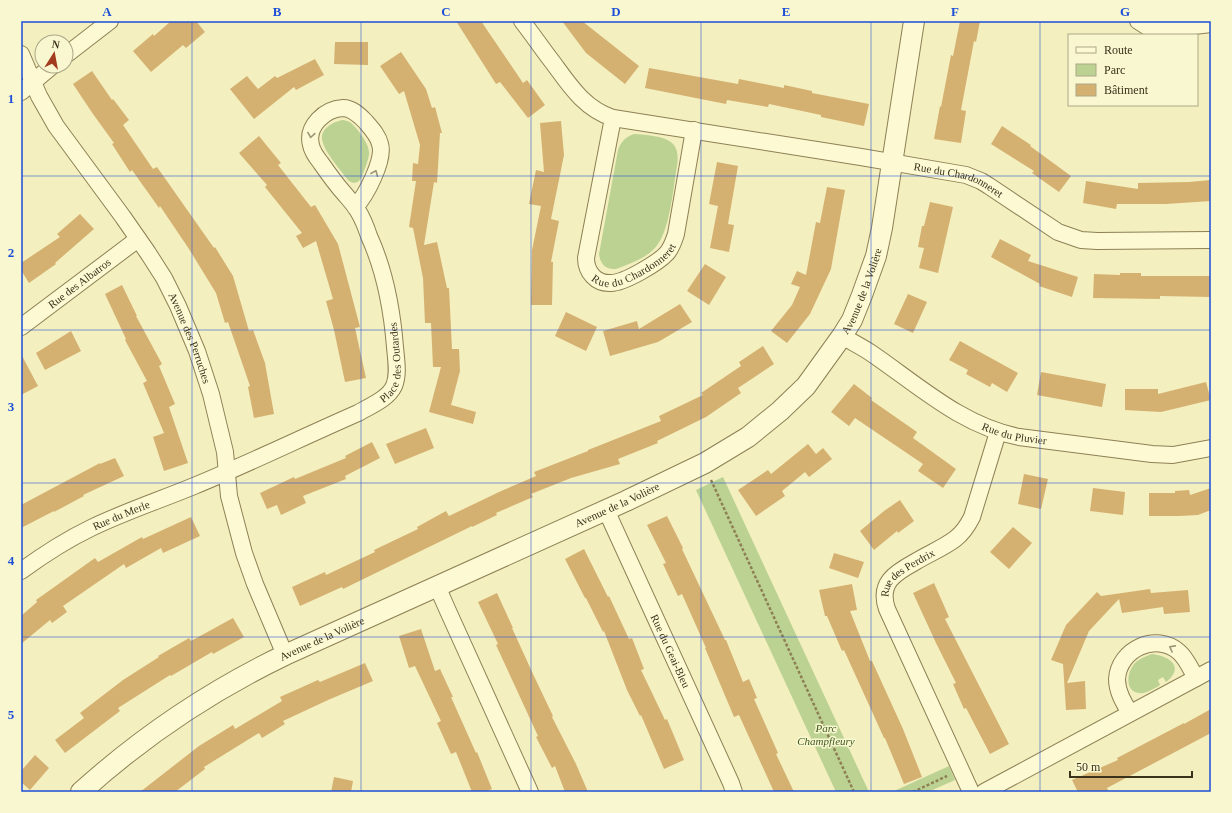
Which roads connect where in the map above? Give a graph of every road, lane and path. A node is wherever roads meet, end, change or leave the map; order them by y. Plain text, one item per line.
1 (110, 21) edge
2 (522, 21) edge
3 (914, 21) edge
4 (1138, 21) edge
5 (1211, 24) edge
6 (74, 49) edge
7 (21, 54) edge
8 (42, 74) edge
9 (33, 82) junction
10 (21, 92) edge
11 (613, 118) junction
12 (694, 130) junction
13 (893, 163) junction
14 (355, 207) junction
15 (138, 239) junction
16 (1211, 240) edge
17 (21, 327) edge
18 (842, 336) junction
19 (998, 432) junction
20 (1211, 448) edge
21 (227, 472) junction
22 (712, 481) dead end
23 (606, 510) junction
24 (21, 571) edge
25 (437, 586) junction
26 (285, 655) junction
27 (1211, 670) edge
28 (1196, 678) junction
29 (1130, 714) junction
30 (952, 774) dead end
31 (81, 792) edge
32 (530, 792) edge
33 (734, 792) edge
34 (854, 792) edge
35 (913, 792) edge
36 (971, 792) edge
37 (984, 792) edge

1 - 6 street
2 - 11 street, Rue du Chardonneret
3 - 13 street, Avenue de la Volière
4 - 5 street
7 - 9 street, Avenue des Perruches
8 - 9 street
9 - 10 street
9 - 15 street, Avenue des Perruches
11 - 12 street, Rue du Chardonneret
11 - 12 street, Rue du Chardonneret
12 - 13 street, Rue du Chardonneret
13 - 16 street, Rue du Chardonneret
13 - 18 street, Avenue de la Volière
14 -> 14 street, Place des Outardes
14 - 21 street, Place des Outardes
15 - 17 street, Rue des Albatros
15 - 21 street, Avenue des Perruches
18 - 19 street, Rue du Pluvier
18 - 23 street, Avenue de la Volière
19 - 20 street, Rue du Pluvier
19 - 36 street, Rue des Perdrix
21 - 24 street, Rue du Merle
21 - 26 street, Avenue des Perruches
22 - 34 path
23 - 25 street, Avenue de la Volière
23 - 33 street, Rue du Geai-Bleu
25 - 26 street, Avenue de la Volière
25 - 32 street
26 - 31 street, Avenue de la Volière
27 - 28 street
28 - 29 street
28 -> 29 street
29 - 37 street
30 - 35 path

